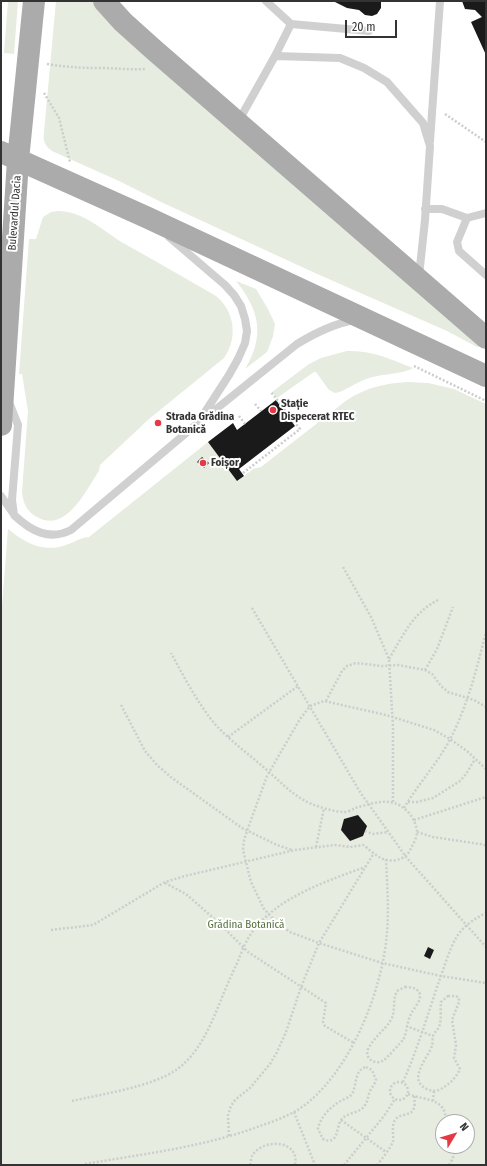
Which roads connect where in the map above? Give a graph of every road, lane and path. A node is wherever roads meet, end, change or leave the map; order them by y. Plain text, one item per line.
1 (34, 1) edge
2 (104, 1) edge
3 (266, 1) edge
4 (440, 1) edge
5 (291, 24) junction
6 (369, 31) dead end
7 (275, 56) junction
8 (46, 64) dead end
9 (146, 69) dead end
10 (44, 92) dead end
11 (433, 105) junction
12 (237, 123) junction
13 (486, 142) edge
14 (430, 146) junction
15 (10, 156) edge
16 (70, 162) dead end
17 (425, 209) junction
18 (486, 213) edge
19 (146, 218) junction
20 (467, 218) junction
21 (486, 275) edge
22 (418, 279) junction
23 (363, 319) junction
24 (486, 338) edge
25 (414, 366) dead end
26 (486, 376) edge
27 (4, 388) junction
28 (271, 392) dead end
29 (486, 401) edge
30 (255, 404) dead end
31 (261, 411) dead end
32 (240, 416) dead end
33 (198, 423) junction
34 (245, 424) dead end
35 (1, 425) edge
36 (243, 473) dead end
37 (1, 496) edge
38 (14, 515) junction
39 (343, 566) dead end
40 (440, 599) dead end
41 (453, 607) dead end
42 (252, 608) dead end
43 (486, 632) edge
44 (171, 654) dead end
45 (389, 659) junction
46 (390, 666) junction
47 (426, 670) junction
48 (298, 686) junction
49 (468, 698) junction
50 (326, 701) junction
51 (121, 706) dead end
52 (310, 706) junction
53 (486, 707) edge
54 (392, 716) junction
55 (228, 737) junction
56 (450, 739) junction
57 (475, 759) junction
58 (486, 769) edge
59 (269, 772) junction
60 (486, 797) edge
61 (393, 802) junction
62 (407, 802) junction
63 (369, 804) junction
64 (324, 808) junction
65 (404, 808) junction
66 (414, 820) junction
67 (247, 831) junction
68 (365, 831) dead end
69 (388, 832) junction
70 (417, 832) junction
71 (486, 845) edge
72 (316, 847) junction
73 (293, 850) junction
74 (374, 853) junction
75 (406, 856) junction
76 (386, 859) junction
77 (245, 861) junction
78 (365, 867) junction
79 (165, 882) junction
80 (486, 913) edge
81 (269, 916) junction
82 (466, 925) junction
83 (51, 930) dead end
84 (319, 943) junction
85 (244, 947) junction
86 (486, 947) edge
87 (382, 963) junction
88 (441, 976) junction
89 (486, 983) edge
90 (301, 987) junction
91 (406, 1026) junction
92 (422, 1032) junction
93 (433, 1036) junction
94 (354, 1043) junction
95 (403, 1082) junction
96 (434, 1091) junction
97 (408, 1094) junction
98 (414, 1096) junction
99 (395, 1098) junction
100 (72, 1101) dead end
101 (433, 1101) junction
102 (294, 1112) junction
103 (445, 1114) edge
104 (340, 1120) junction
105 (229, 1136) junction
106 (366, 1137) junction
107 (386, 1152) junction
108 (454, 1154) edge
109 (85, 1164) edge
110 (250, 1165) edge
111 (295, 1165) edge
112 (315, 1165) edge
113 (344, 1165) edge
114 (377, 1165) edge
115 (449, 1165) edge

1 - 15 main road, Bulevardul Dacia
2 - 12 main road
3 - 5 lane
4 - 11 lane
5 - 6 lane
5 - 7 lane
7 - 12 lane
7 - 14 lane
8 - 9 path
10 - 16 path
11 - 13 path
11 - 14 lane
12 - 22 main road
14 - 17 lane
15 - 19 main road
15 - 27 main road, Bulevardul Dacia
17 - 20 lane
17 - 22 lane
18 - 20 lane
19 - 23 main road
19 - 33 lane
20 - 21 lane
22 - 24 main road
23 - 26 main road
23 - 33 lane
25 - 29 path
27 - 35 main road, Bulevardul Dacia
27 - 38 lane
28 - 36 path
30 - 31 path
32 - 34 path
33 - 38 lane
37 - 38 lane
39 - 45 path
40 - 45 path
41 - 47 path
42 - 48 path
43 - 49 path
44 - 55 path
45 - 46 path
46 - 47 path
46 - 50 path
46 - 54 path
47 - 49 path
48 - 52 path
48 - 55 path
49 - 53 path
49 - 56 path
50 - 52 path
50 - 54 path
51 - 67 path
52 - 59 path
52 - 63 path
54 - 56 path
54 - 61 path
55 - 59 path
56 - 57 path
56 - 62 path
57 - 58 path
57 - 62 path
59 - 64 path
59 - 67 path
60 - 66 path
61 - 63 path
61 - 65 path
62 - 65 path
63 - 64 path
63 - 69 path
64 - 72 path
65 - 66 path
66 - 70 path
67 - 73 path
67 - 77 path
68 - 69 path
69 - 75 path
70 - 71 path
70 - 75 path
72 - 73 path
72 - 74 path
73 - 77 path
74 - 76 path
74 - 78 path
75 - 76 path
75 - 82 path
76 - 87 path
77 - 79 path
77 - 81 path
78 - 81 path
78 - 84 path
79 - 83 path
79 - 85 path
80 - 82 path
81 - 84 path
81 - 85 path
82 - 86 path
82 - 88 path
84 - 87 path
84 - 90 path
85 - 90 path
85 - 100 path
87 - 88 path
87 - 94 path
88 - 89 path
88 - 92 path
90 - 94 path
90 - 105 path
91 - 91 path
91 - 92 path
92 - 93 path
92 - 95 path
93 - 96 path
93 - 96 path
94 - 102 path
95 - 97 path
95 - 99 path
96 - 101 path
97 - 98 path
97 - 99 path
98 - 101 path
98 - 107 path
99 - 106 path
101 - 103 path
102 - 105 path
102 - 112 path
104 - 104 path
104 - 106 path
105 - 109 path
106 - 107 path
106 - 113 path
107 - 114 path
108 - 115 path
110 - 111 path

